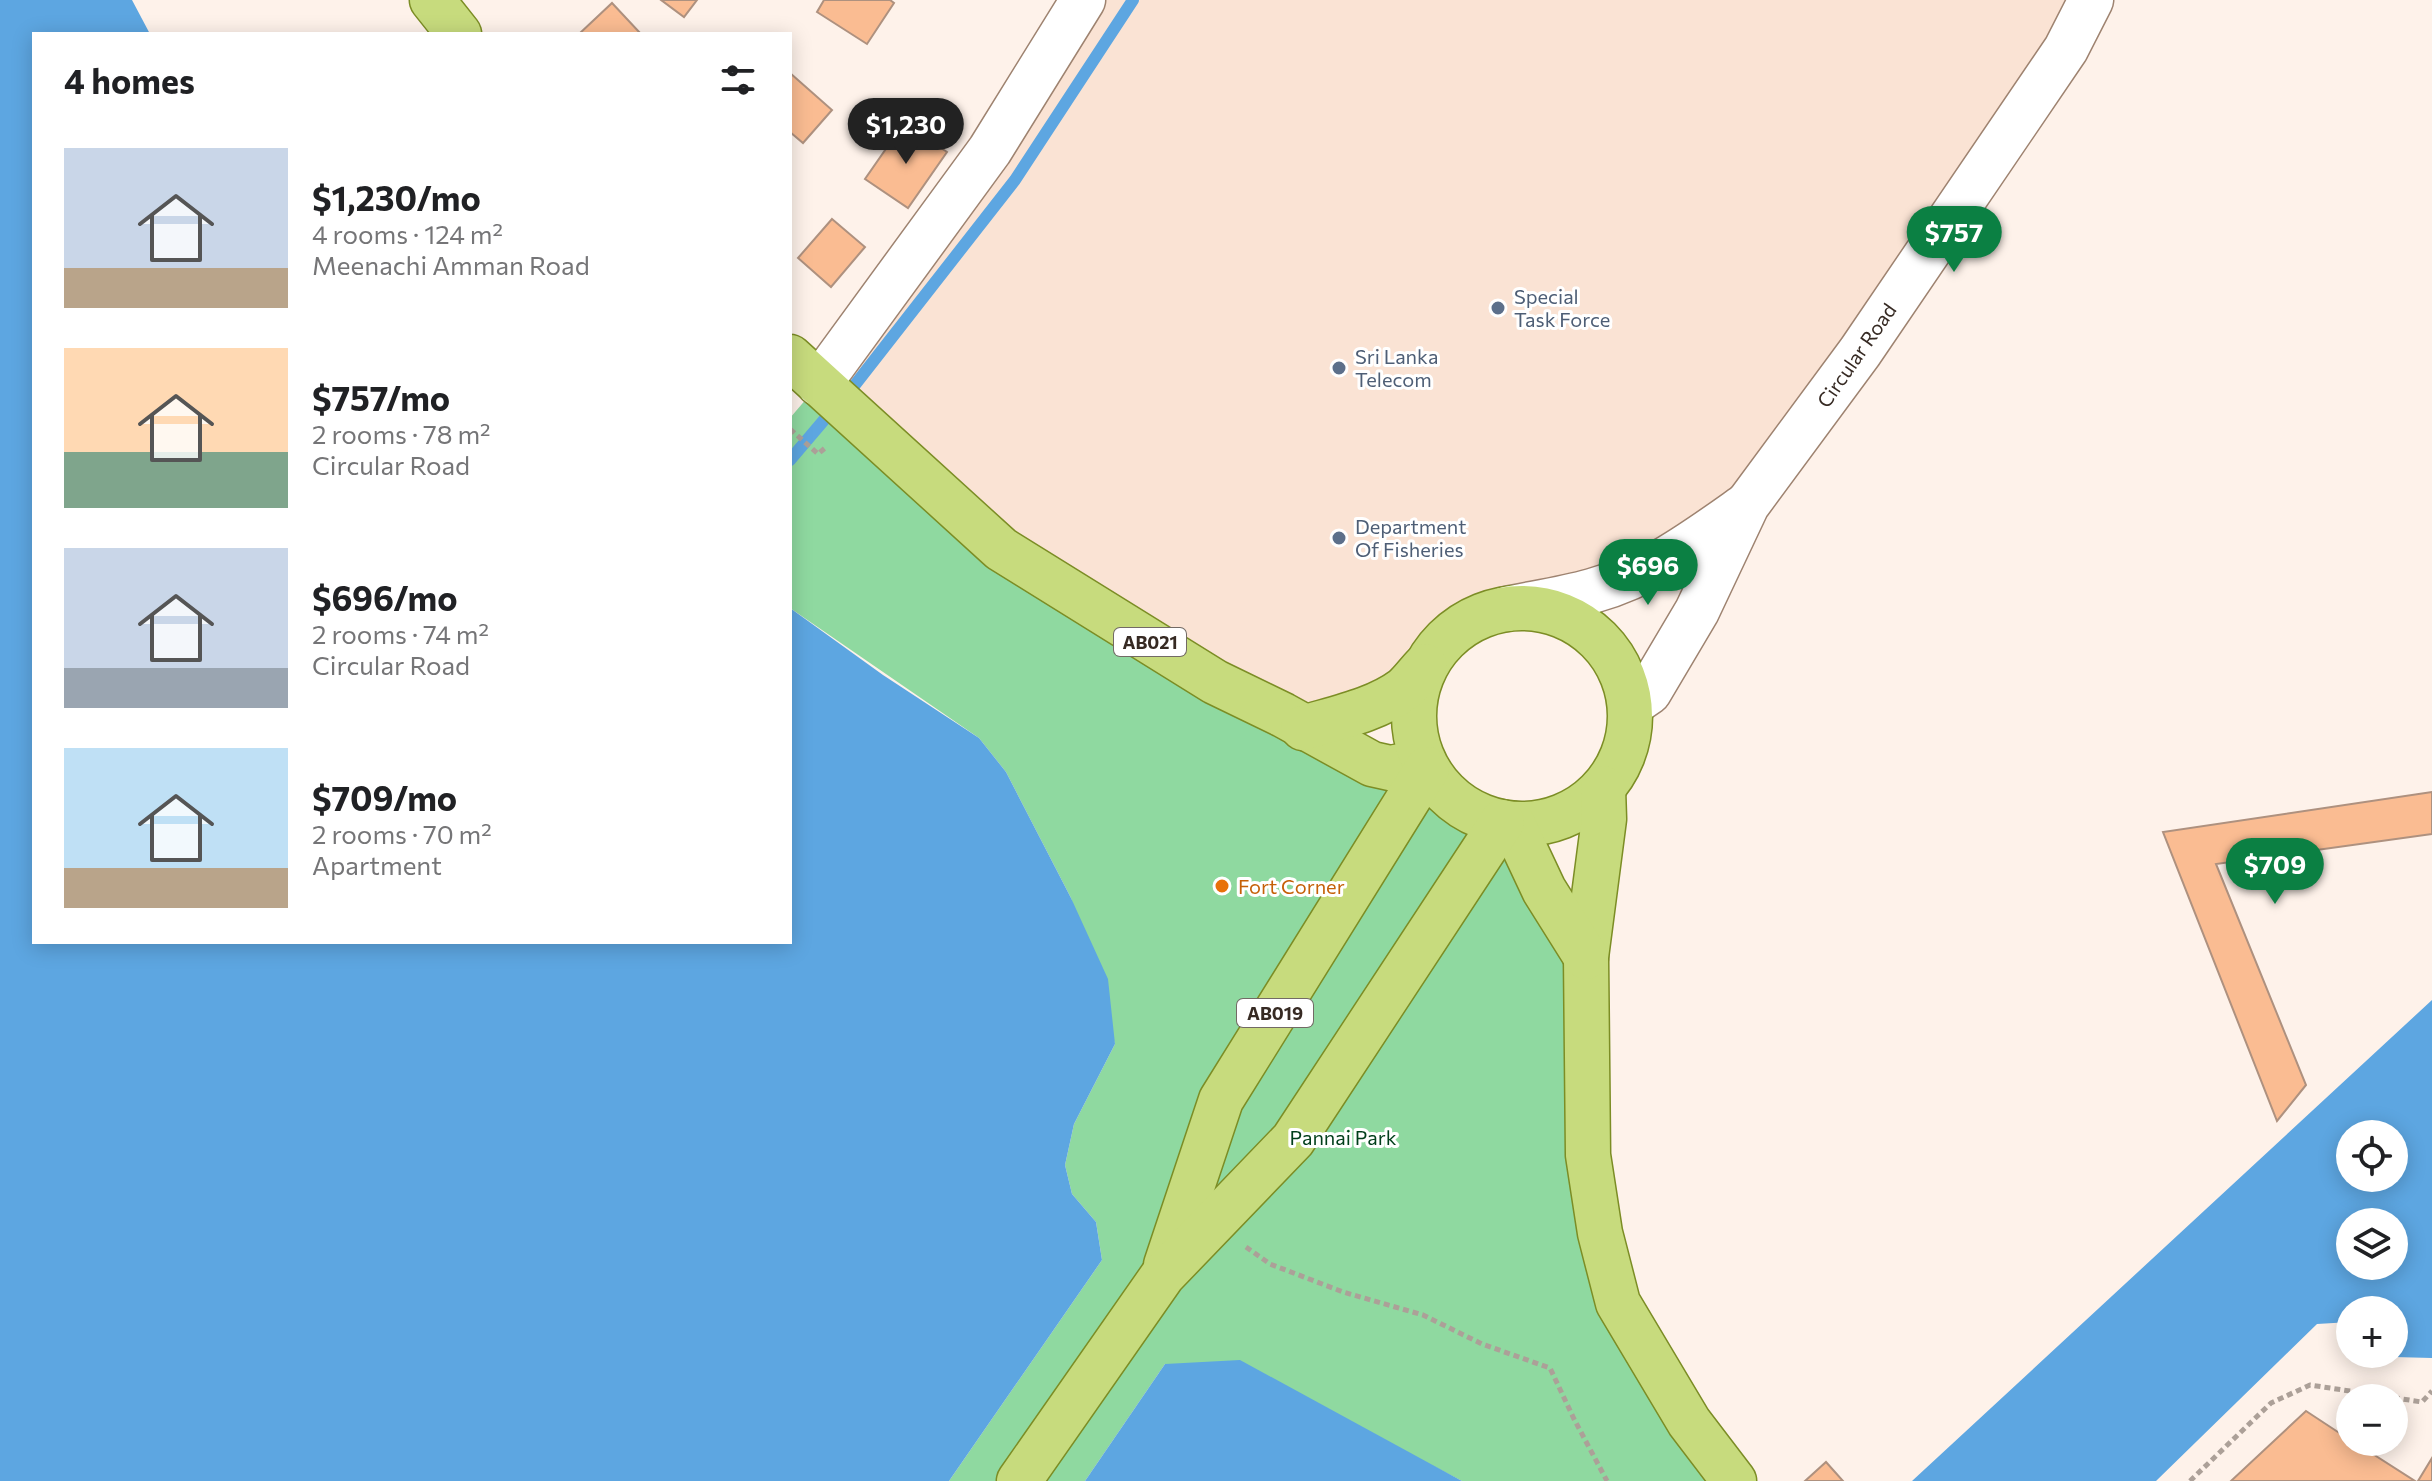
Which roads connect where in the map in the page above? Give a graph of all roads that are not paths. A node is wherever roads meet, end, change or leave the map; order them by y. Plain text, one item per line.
1 (432, 0) edge
2 (1083, 0) edge
3 (2091, 0) edge
4 (457, 32) edge
5 (818, 384) edge
6 (1747, 505) junction
7 (1506, 609) junction
8 (1425, 666) junction
9 (1630, 705) junction
10 (1303, 728) junction
11 (1425, 766) junction
12 (1603, 788) junction
13 (1507, 823) junction
14 (1586, 957) junction
15 (1163, 1275) junction
16 (1019, 1481) edge
17 (1734, 1481) edge

1 - 4 main road
2 - 5 main road
3 - 6 main road, Circular Road
5 - 10 main road, AB021
6 - 7 main road, Circular Road
6 - 9 main road, Circular Road
7 - 8 main road, Circular Road
7 - 9 main road, Circular Road
8 - 10 main road
8 - 11 main road, Circular Road
9 - 12 main road, Circular Road
10 - 11 main road, AB021
11 - 13 main road, Circular Road
11 - 15 main road, AB019
12 - 13 main road, Circular Road
12 - 14 main road
13 - 14 main road
13 - 15 main road, AB019
14 - 17 main road
15 - 16 main road, AB019

